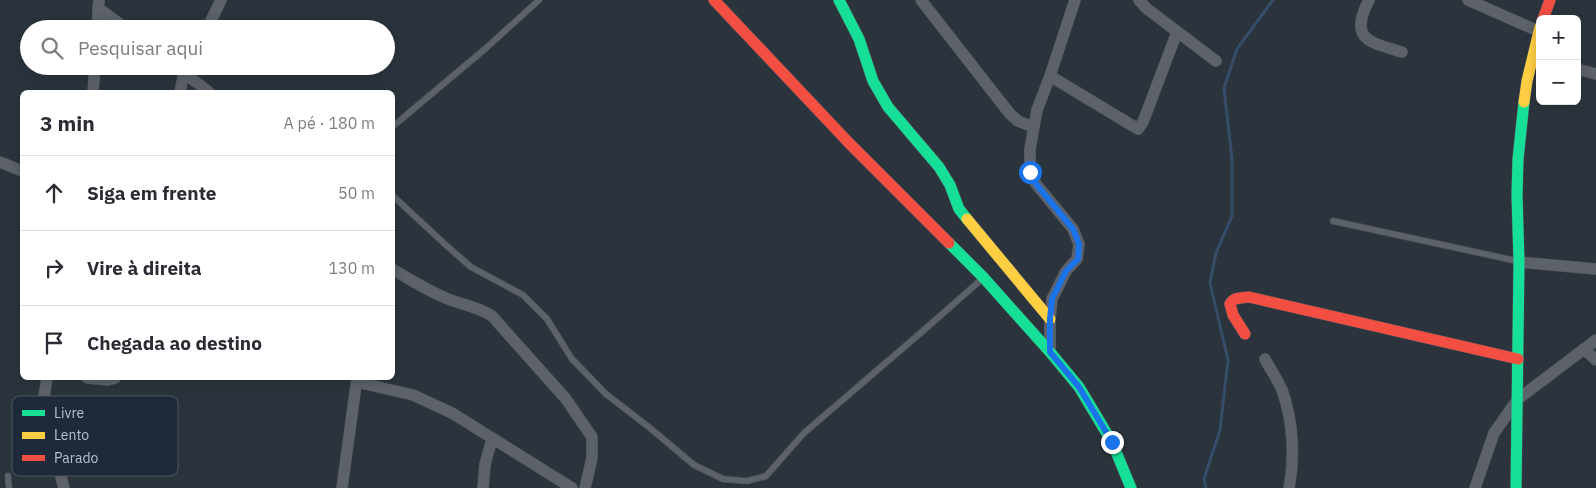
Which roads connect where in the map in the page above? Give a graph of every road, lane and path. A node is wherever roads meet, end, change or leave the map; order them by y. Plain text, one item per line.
1 (221, 0) edge
2 (539, 0) edge
3 (714, 0) edge
4 (839, 0) edge
5 (921, 0) edge
6 (1075, 0) edge
7 (1139, 0) edge
8 (1369, 0) edge
9 (1468, 0) edge
10 (1550, 0) edge
11 (98, 4) edge
12 (1544, 15) edge
13 (97, 20) edge
14 (117, 20) edge
15 (211, 20) edge
16 (1536, 28) edge
17 (1177, 32) junction
18 (1402, 52) dead end
19 (1536, 57) edge
20 (1216, 61) dead end
21 (1581, 69) edge
22 (1596, 74) edge
23 (94, 75) edge
24 (181, 75) edge
25 (189, 75) edge
26 (1050, 76) junction
27 (93, 90) edge
28 (180, 90) edge
29 (207, 90) edge
30 (395, 125) edge
31 (1033, 127) junction
32 (0, 162) edge
33 (20, 170) edge
34 (395, 198) edge
35 (1333, 221) dead end
36 (1520, 262) junction
37 (1596, 269) edge
38 (395, 271) edge
39 (983, 277) junction
40 (1050, 319) junction
41 (1245, 334) dead end
42 (1596, 340) edge
43 (1584, 349) junction
44 (1050, 352) junction
45 (1265, 359) dead end
46 (1518, 359) junction
47 (1596, 360) edge
48 (47, 380) edge
49 (357, 380) edge
50 (44, 396) edge
51 (1518, 399) junction
52 (492, 439) junction
53 (8, 476) dead end
54 (9, 488) edge
55 (342, 488) edge
56 (484, 488) edge
57 (572, 488) edge
58 (585, 488) edge
59 (1131, 488) edge
60 (1289, 488) edge
61 (1476, 488) edge
62 (1516, 488) edge

1 - 15 street
2 - 30 lane
3 - 39 street
4 - 40 street
5 - 31 street
6 - 26 street
7 - 17 street
8 - 18 street
9 - 16 street
10 - 12 street
11 - 13 street
11 - 14 street
17 - 20 street
17 - 26 street
19 - 36 street
21 - 22 street
23 - 27 street
24 - 28 street
25 - 29 street
26 - 31 street
31 - 40 street
32 - 33 street
34 - 39 lane
35 - 36 lane
36 - 37 street
36 - 46 street
38 - 58 street
39 - 44 street
40 - 44 street
41 - 46 street
42 - 43 street
43 - 47 street
43 - 51 street
44 - 59 street
45 - 60 street
46 - 51 street
48 - 50 street
49 - 52 street
49 - 55 street
51 - 61 street
51 - 62 street
52 - 56 street
52 - 57 street
53 - 54 lane

